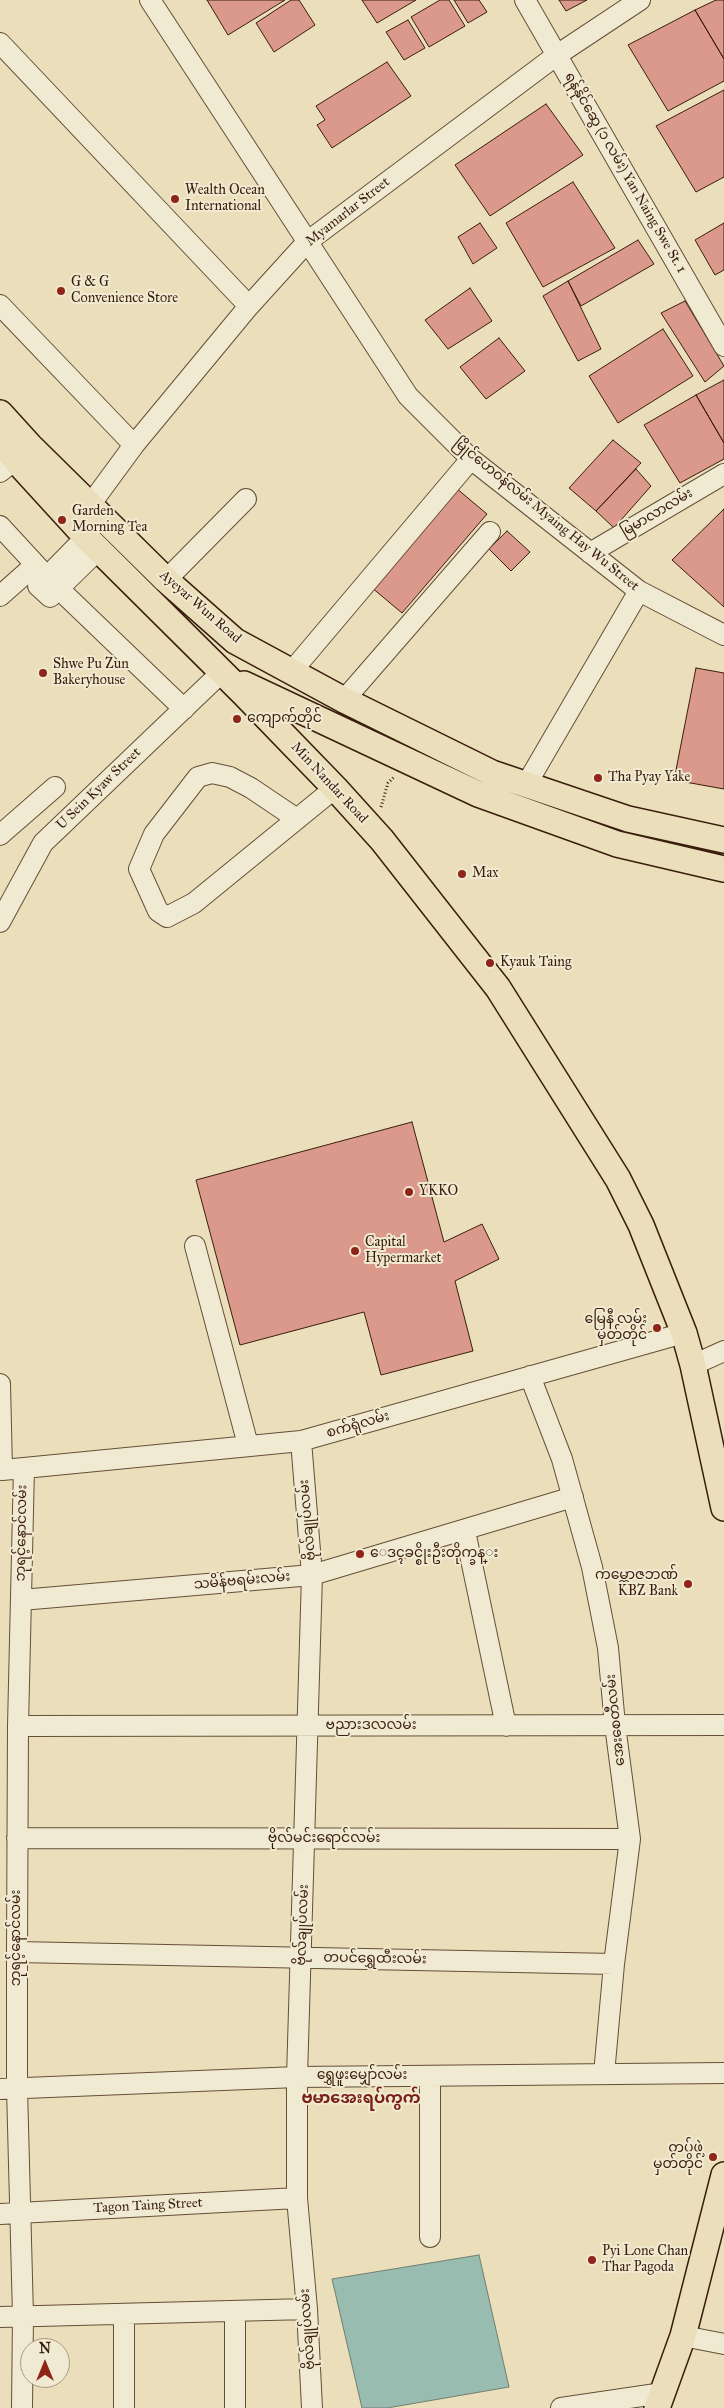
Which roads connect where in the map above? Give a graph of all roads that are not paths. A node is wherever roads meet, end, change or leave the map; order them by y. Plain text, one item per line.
1 (150, 0) edge
2 (525, 0) edge
3 (640, 0) edge
4 (0, 43) edge
5 (557, 55) junction
6 (307, 242) junction
7 (0, 305) edge
8 (249, 306) junction
9 (724, 346) edge
10 (0, 413) edge
11 (134, 445) junction
12 (5, 458) edge
13 (471, 459) junction
14 (724, 474) edge
15 (246, 499) dead end
16 (90, 505) junction
17 (0, 526) edge
18 (490, 532) dead end
19 (86, 536) junction
20 (590, 553) junction
21 (47, 577) junction
22 (166, 580) junction
23 (639, 591) junction
24 (0, 596) edge
25 (724, 635) edge
26 (235, 640) junction
27 (217, 668) junction
28 (292, 671) junction
29 (344, 700) junction
30 (184, 709) junction
31 (526, 785) junction
32 (55, 787) dead end
33 (335, 788) junction
34 (297, 819) junction
35 (0, 835) edge
36 (724, 840) edge
37 (724, 869) edge
38 (0, 922) edge
39 (195, 1246) dead end
40 (684, 1332) junction
41 (724, 1351) edge
42 (693, 1364) junction
43 (530, 1376) junction
44 (0, 1384) edge
45 (1, 1430) edge
46 (301, 1441) junction
47 (248, 1445) junction
48 (24, 1468) junction
49 (1, 1470) edge
50 (573, 1497) junction
51 (724, 1508) edge
52 (465, 1530) junction
53 (312, 1575) junction
54 (21, 1600) junction
55 (615, 1725) junction
56 (724, 1725) edge
57 (18, 1726) junction
58 (309, 1726) junction
59 (506, 1726) junction
60 (17, 1838) junction
61 (306, 1839) junction
62 (630, 1840) junction
63 (17, 1952) junction
64 (302, 1957) junction
65 (614, 1964) junction
66 (724, 2073) edge
67 (604, 2074) junction
68 (430, 2076) junction
69 (298, 2077) junction
70 (8, 2089) edge
71 (724, 2175) edge
72 (297, 2198) junction
73 (0, 2214) edge
74 (20, 2214) junction
75 (430, 2237) dead end
76 (308, 2309) junction
77 (235, 2311) junction
78 (124, 2314) junction
79 (23, 2316) junction
80 (0, 2317) edge
81 (683, 2336) junction
82 (724, 2344) edge
83 (660, 2401) edge
84 (22, 2408) edge
85 (124, 2408) edge
86 (235, 2408) edge
87 (312, 2408) edge
88 (561, 2408) edge

1 - 6 street, မြိုင်ဟေဝန်လမ်း Myaing Hay Wu Street
2 - 5 street, ရန်နိုင်ဆွေ (၁ လမ်း) Yan Naing Swe St. 1
3 - 5 street, Myamarlar Street
4 - 8 street
5 - 6 street, Myamarlar Street
5 - 9 street, ရန်နိုင်ဆွေ (၁ လမ်း) Yan Naing Swe St. 1
6 - 8 street, Myamarlar Street
6 - 13 street, မြိုင်ဟေဝန်လမ်း Myaing Hay Wu Street
7 - 11 street
8 - 11 street, Myamarlar Street
10 - 16 main road, Ayeyar Wun Road
11 - 16 street, Myamarlar Street
12 - 19 main road, Ayeyar Wun Road
13 - 20 street, မြိုင်ဟေဝန်လမ်း Myaing Hay Wu Street
13 - 28 street
14 - 20 street, မြမာလာလမ်း
15 - 22 street
16 - 19 street, Myamarlar Street
16 - 22 main road, Ayeyar Wun Road
17 - 21 street
18 - 29 street
19 - 21 street, Myamarlar Street
19 - 27 main road, Ayeyar Wun Road
20 - 23 street, မြိုင်ဟေဝန်လမ်း Myaing Hay Wu Street
21 - 24 street, Myamarlar Street
21 - 30 street
22 - 26 main road, Ayeyar Wun Road
23 - 25 street, မြိုင်ဟေဝန်လမ်း Myaing Hay Wu Street
23 - 31 street
26 - 27 main road
26 - 28 main road, Ayeyar Wun Road
27 - 30 street, U Sein Kyaw Street
27 - 33 main road, Min Nandar Road
27 - 37 main road, Ayeyar Wun Road
28 - 29 main road, Ayeyar Wun Road
29 - 31 main road, Ayeyar Wun Road
30 - 38 street, U Sein Kyaw Street
31 - 36 main road, Ayeyar Wun Road
32 - 35 street
33 - 34 street
33 - 40 main road, Min Nandar Road
34 - 34 street
39 - 47 street
40 - 42 main road, Min Nandar Road
40 - 43 street, စက်ရုံလမ်း
41 - 42 street
42 - 51 main road, Min Nandar Road
43 - 46 street, စက်ရုံလမ်း
43 - 50 street, အေးစေတီလမ်း
44 - 45 street
45 - 49 street
46 - 47 street, စက်ရုံလမ်း
46 - 53 street, ဗိုလ်ချုပ်လမ်း
47 - 48 street, စက်ရုံလမ်း
48 - 49 street
48 - 54 street, ဘုရင့်နောင်လမ်း
50 - 52 street, သမိန်ဗရမ်းလမ်း
50 - 55 street, အေးစေတီလမ်း
52 - 53 street, သမိန်ဗရမ်းလမ်း
52 - 59 street
53 - 54 street, သမိန်ဗရမ်းလမ်း
53 - 58 street, ဗိုလ်ချုပ်လမ်း
54 - 57 street, ဘုရင့်နောင်လမ်း
55 - 56 street, ဗညားဒလလမ်း
55 - 59 street, ဗညားဒလလမ်း
55 - 62 street, အေးစေတီလမ်း
57 - 58 street, ဗညားဒလလမ်း
57 - 60 street, ဘုရင့်နောင်လမ်း
58 - 59 street, ဗညားဒလလမ်း
58 - 61 street, ဗိုလ်ချုပ်လမ်း
60 - 61 street, ဗိုလ်မင်းရောင်လမ်း
60 - 63 street, ဘုရင့်နောင်လမ်း
61 - 62 street, ဗိုလ်မင်းရောင်လမ်း
61 - 64 street, ဗိုလ်ချုပ်လမ်း
62 - 65 street, အေးစေတီလမ်း
63 - 64 street, တပင်ရွှေထီးလမ်း
63 - 70 street, ဘုရင့်နောင်လမ်း
64 - 65 street, တပင်ရွှေထီးလမ်း
64 - 69 street, ဗိုလ်ချုပ်လမ်း
65 - 67 street, အေးစေတီလမ်း
66 - 67 street, ရွှေဖူးမျှော်လမ်း
67 - 68 street, ရွှေဖူးမျှော်လမ်း
68 - 69 street, ရွှေဖူးမျှော်လမ်း
68 - 75 street
69 - 70 street, ရွှေဖူးမျှော်လမ်း
69 - 72 street, ဗိုလ်ချုပ်လမ်း
70 - 74 street, ဘုရင့်နောင်လမ်း
71 - 81 main road
72 - 74 street, Tagon Taing Street
72 - 76 street, ဗိုလ်ချုပ်လမ်း
73 - 74 street, Tagon Taing Street
74 - 79 street, ဘုရင့်နောင်လမ်း
76 - 77 street
76 - 87 street, ဗိုလ်ချုပ်လမ်း
77 - 78 street
77 - 86 street
78 - 79 street
78 - 85 street
79 - 80 street
79 - 84 street, ဘုရင့်နောင်လမ်း
81 - 82 street
81 - 83 main road
83 - 88 street

